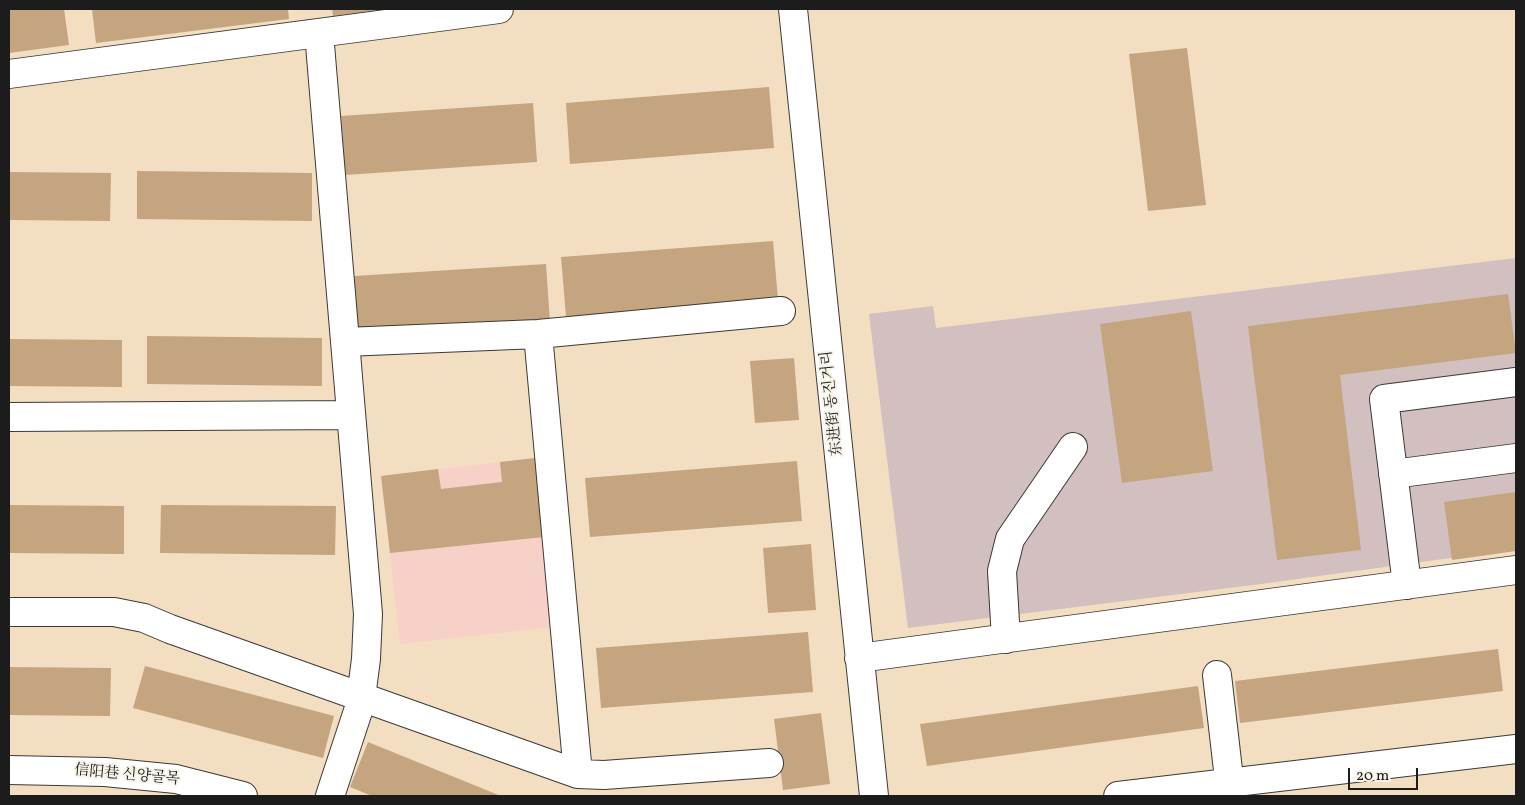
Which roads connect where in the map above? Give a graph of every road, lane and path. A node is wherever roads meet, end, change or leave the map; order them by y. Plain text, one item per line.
1 (498, 9) edge
2 (793, 9) edge
3 (319, 33) junction
4 (9, 74) edge
5 (781, 311) dead end
6 (538, 334) junction
7 (345, 342) junction
8 (1516, 382) edge
9 (351, 415) junction
10 (9, 417) edge
11 (1073, 448) dead end
12 (1516, 458) edge
13 (1393, 474) junction
14 (1516, 570) edge
15 (1407, 585) junction
16 (9, 612) edge
17 (1006, 639) junction
18 (859, 658) junction
19 (1217, 675) dead end
20 (361, 697) junction
21 (1516, 749) edge
22 (769, 763) dead end
23 (9, 770) edge
24 (578, 774) junction
25 (1230, 790) edge
26 (243, 796) edge
27 (330, 796) edge
28 (874, 796) edge
29 (1118, 796) edge

1 - 3 street
2 - 18 street, 东进街 동진거리
3 - 4 street
3 - 7 street
5 - 6 street
6 - 7 street
6 - 24 street
7 - 9 street
8 - 13 street
9 - 10 street
9 - 20 street
11 - 17 street
12 - 13 street
13 - 15 street
14 - 15 street
15 - 17 street
16 - 20 street
17 - 18 street
18 - 28 street, 东进街 동진거리
19 - 25 street
20 - 24 street
20 - 27 street
21 - 25 street
22 - 24 street
23 - 26 street, 信阳巷 신양골목
25 - 29 street

